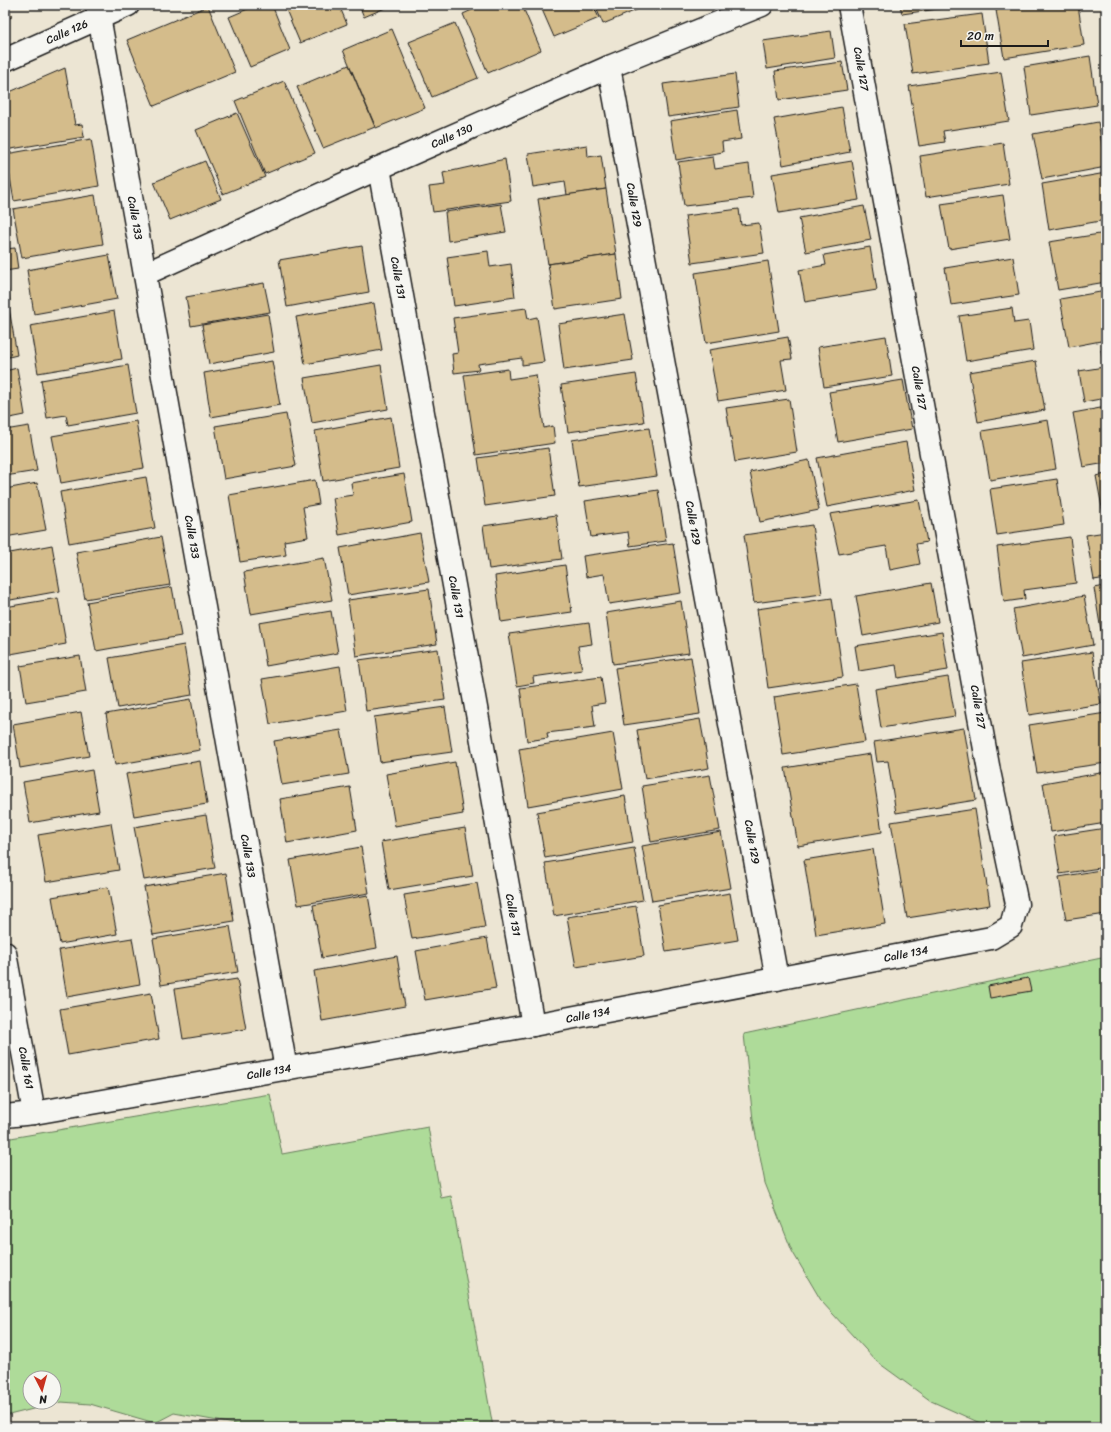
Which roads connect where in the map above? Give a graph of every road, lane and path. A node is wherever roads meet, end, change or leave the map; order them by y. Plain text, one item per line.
1 (128, 5) edge
2 (762, 5) edge
3 (850, 5) edge
4 (98, 11) edge
5 (5, 60) edge
6 (609, 67) junction
7 (379, 168) junction
8 (145, 274) junction
9 (990, 771) joint
10 (5, 953) edge
11 (777, 979) junction
12 (533, 1025) junction
13 (286, 1069) junction
14 (34, 1113) junction
15 (5, 1116) edge

1 - 4 street, Calle 126
2 - 6 street, Calle 130
3 - 9 street, Calle 127
4 - 5 street, Calle 126
4 - 8 street, Calle 133
6 - 7 street, Calle 130
6 - 11 street, Calle 129
7 - 8 street, Calle 130
7 - 12 street, Calle 131
8 - 13 street, Calle 133
9 - 11 street, Calle 134
10 - 14 street, Calle 161
11 - 12 street, Calle 134
12 - 13 street, Calle 134
13 - 14 street, Calle 134
14 - 15 street, Calle 134

